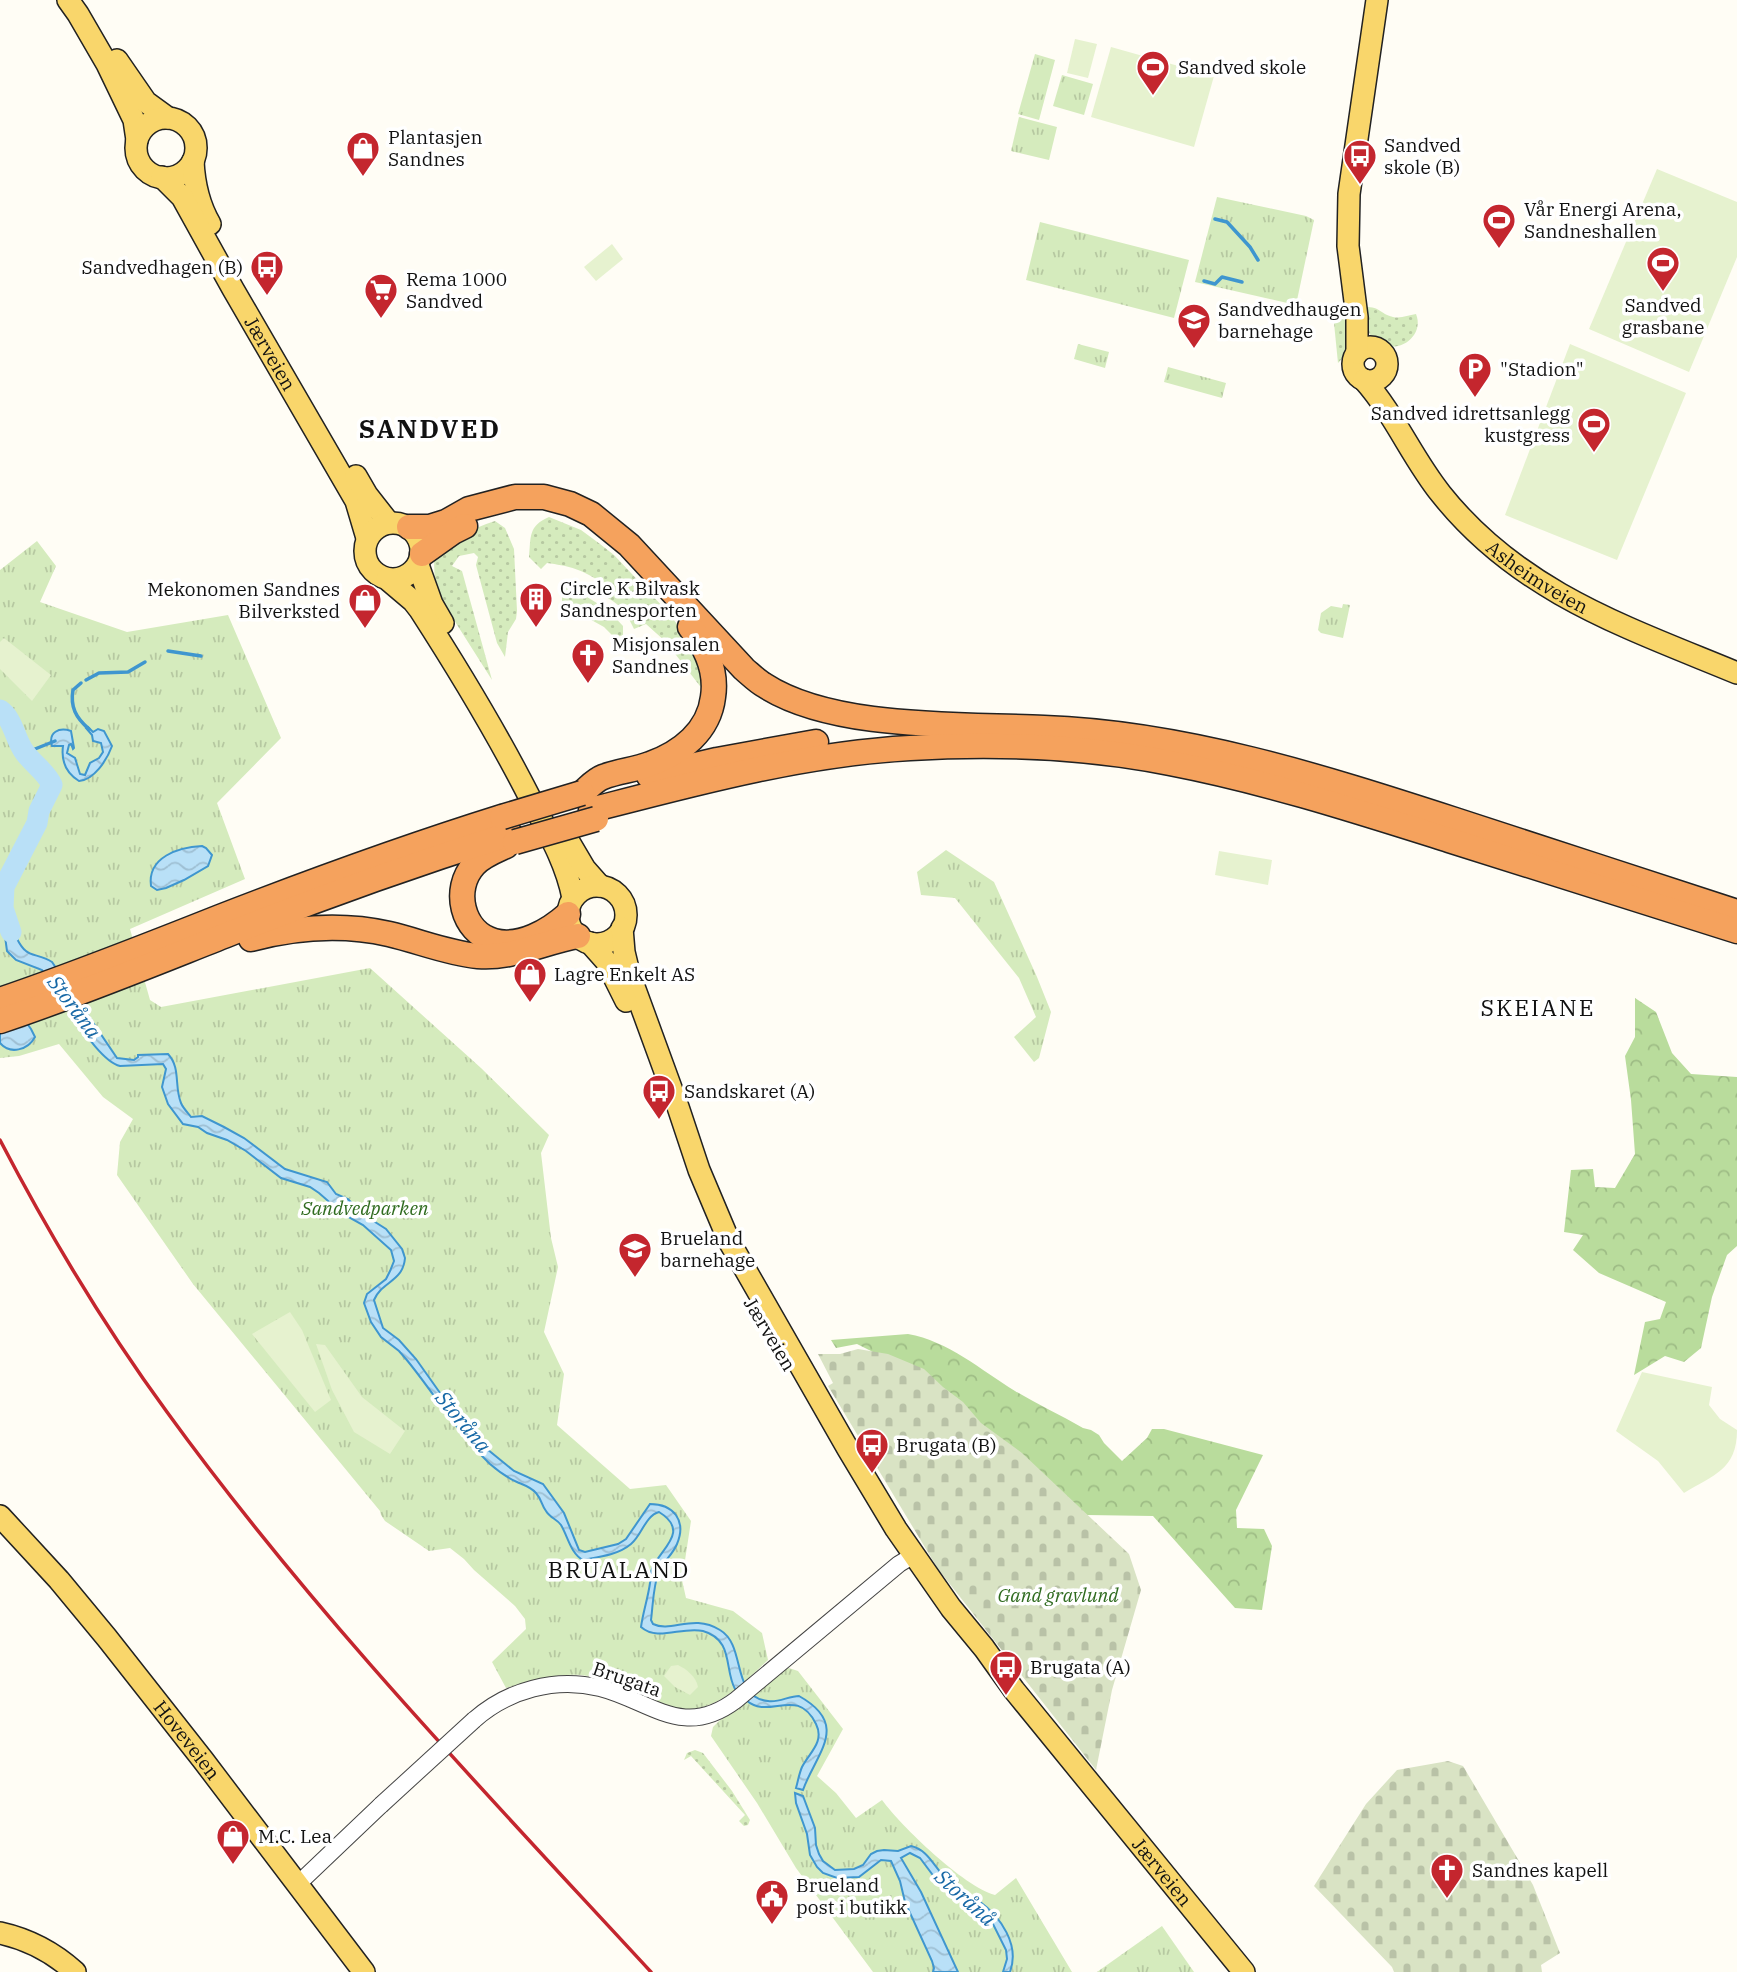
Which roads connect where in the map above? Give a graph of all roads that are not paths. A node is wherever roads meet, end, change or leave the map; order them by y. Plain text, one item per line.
1 (68, 0) edge
2 (77, 0) edge
3 (1377, 0) edge
4 (168, 118) junction
5 (137, 140) junction
6 (193, 161) junction
7 (162, 177) junction
8 (1364, 350) junction
9 (1374, 378) junction
10 (512, 503) junction
11 (399, 525) junction
12 (368, 538) junction
13 (420, 560) junction
14 (387, 579) junction
15 (1737, 674) edge
16 (980, 727) junction
17 (590, 808) junction
18 (509, 831) junction
19 (600, 886) junction
20 (571, 906) junction
21 (1737, 912) edge
22 (622, 928) junction
23 (1737, 931) edge
24 (584, 940) junction
25 (146, 958) junction
26 (0, 1000) edge
27 (0, 1021) edge
28 (0, 1516) edge
29 (910, 1558) junction
30 (1078, 1771) junction
31 (294, 1880) junction
32 (0, 1933) edge
33 (75, 1972) edge
34 (364, 1972) edge
35 (1226, 1972) edge
36 (1244, 1972) edge

1 - 5 main road
2 - 4 main road
3 - 8 main road
4 - 5 main road
4 - 6 main road
5 - 7 main road
6 - 7 main road
6 - 11 main road, Jærveien
7 - 12 main road, Jærveien
8 - 9 main road
8 - 9 main road
9 - 15 main road, Asheimveien
10 - 11 highway
10 - 13 highway
10 - 16 highway
10 - 17 highway
11 - 12 main road
11 - 13 main road
12 - 14 main road
13 - 14 main road
13 - 19 main road
14 - 20 main road
16 - 17 highway
16 - 21 highway
17 - 18 highway, bridge
17 - 23 highway
18 - 20 highway
18 - 25 highway
19 - 20 main road
19 - 22 main road
20 - 24 main road
22 - 24 main road
22 - 29 main road, Jærveien
24 - 25 highway
24 - 29 main road, Jærveien
25 - 26 highway
25 - 27 highway
28 - 31 main road, Hoveveien
29 - 30 main road, Jærveien
29 - 31 street, Brugata, bridge
30 - 35 main road, Jærveien
30 - 36 main road, Jærveien
31 - 34 main road, Hoveveien
32 - 33 main road

